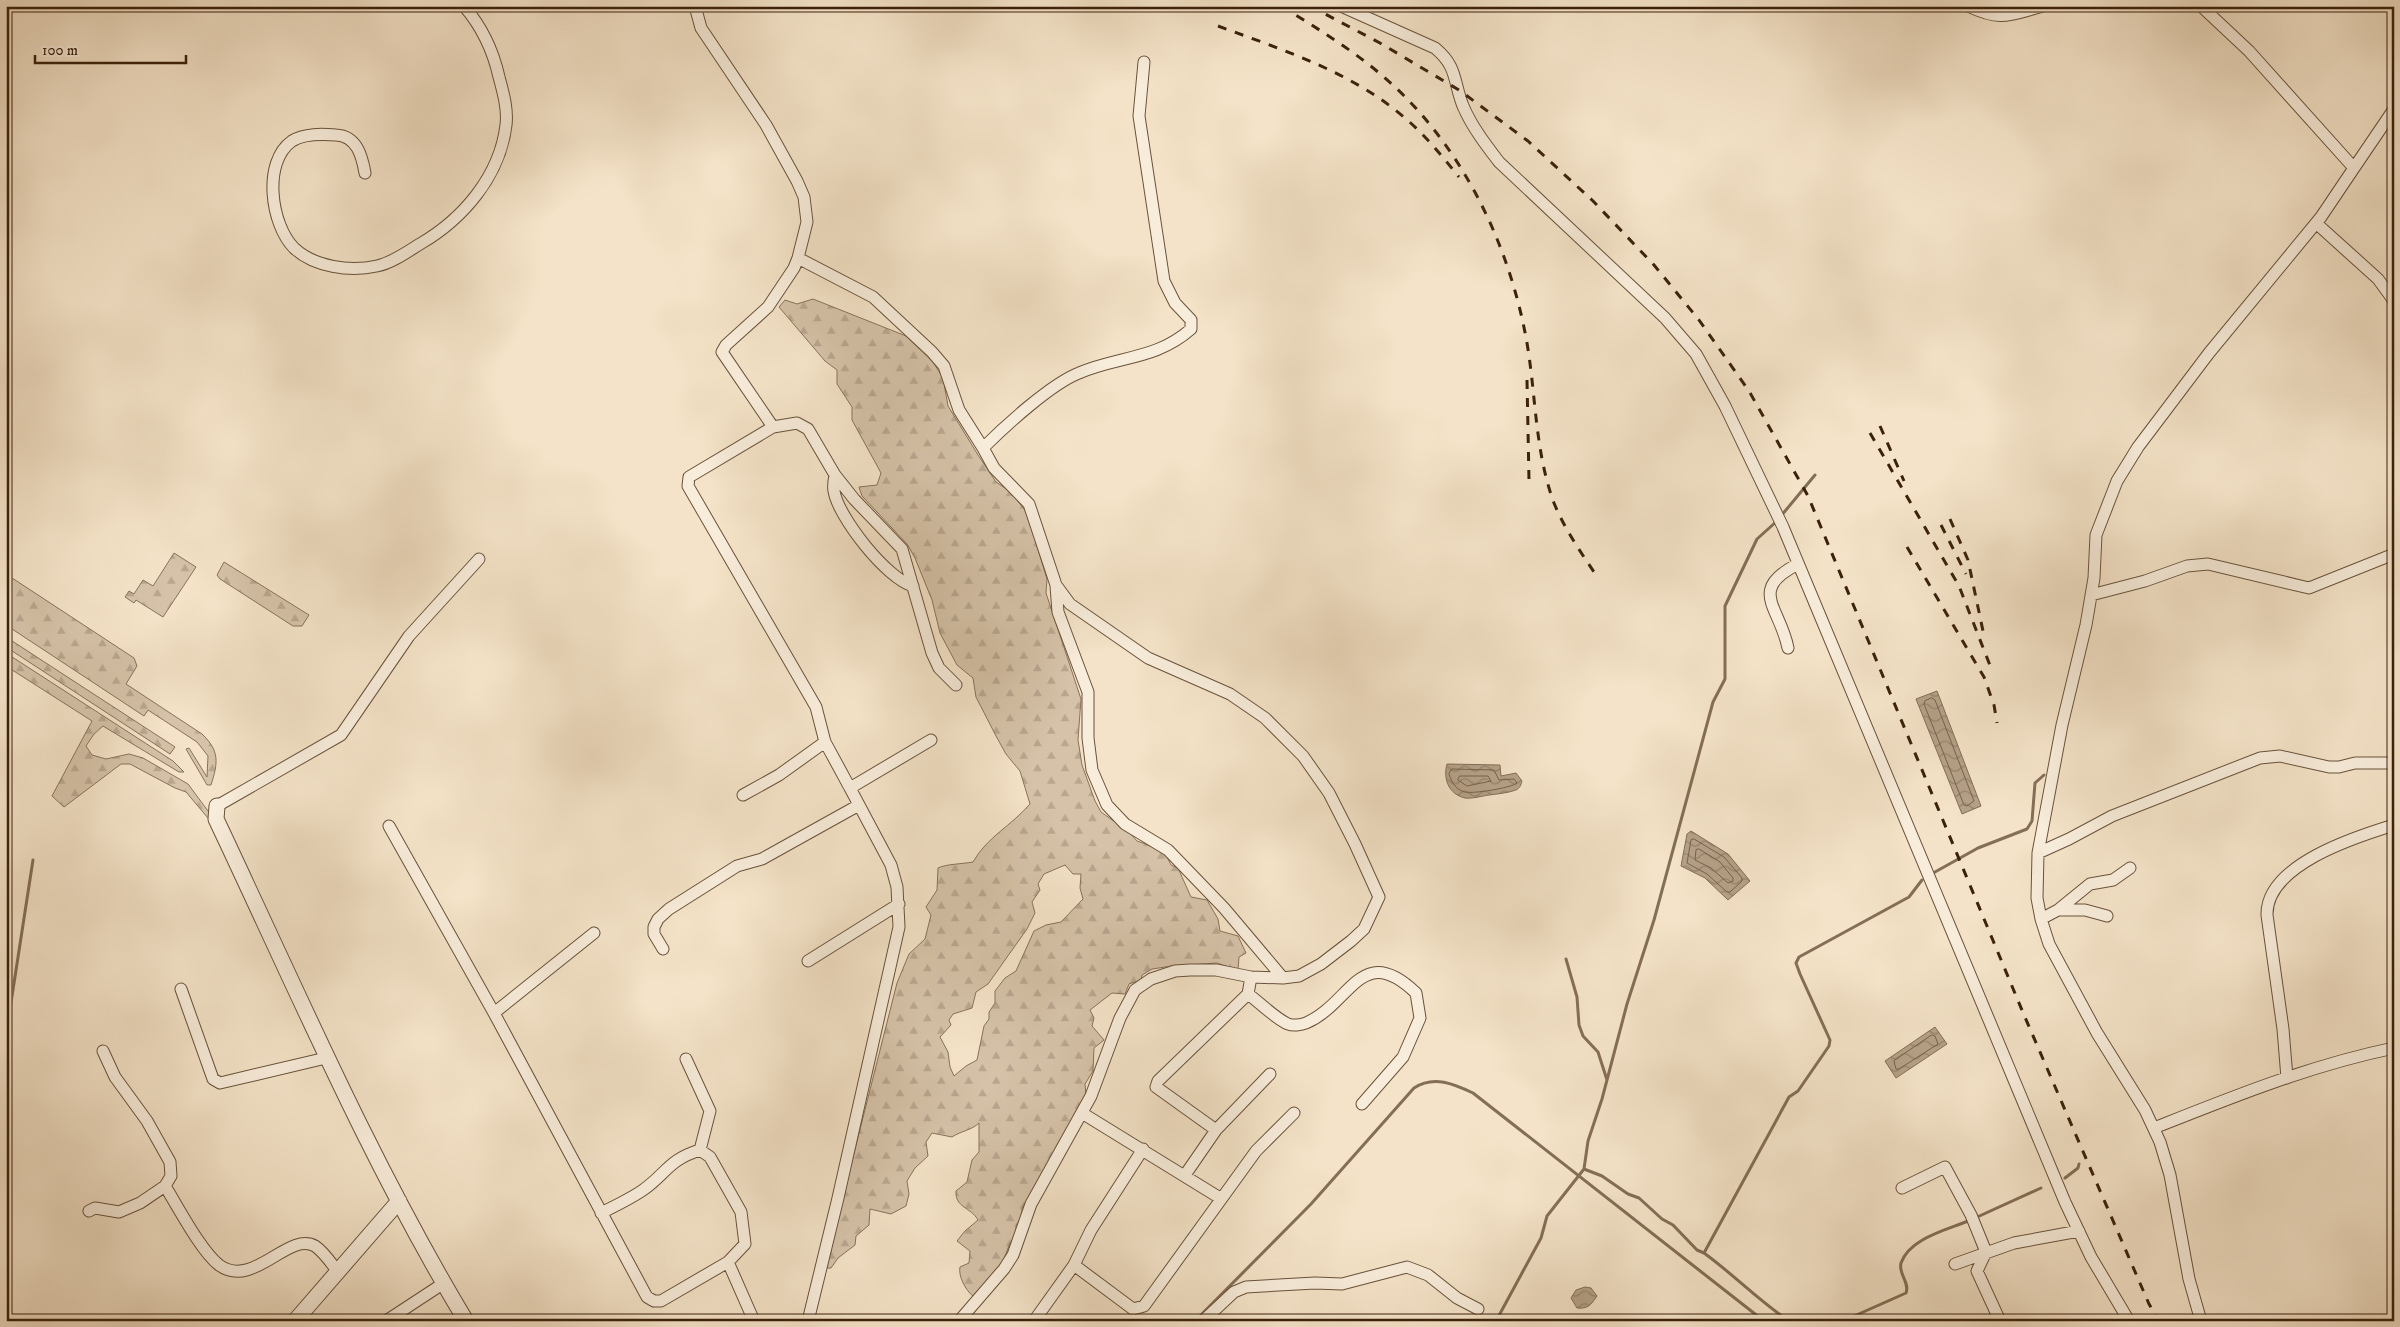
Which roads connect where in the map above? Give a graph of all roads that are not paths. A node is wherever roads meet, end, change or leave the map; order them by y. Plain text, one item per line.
1 (464, 6) edge
2 (695, 6) edge
3 (1341, 6) edge
4 (1968, 6) edge
5 (2043, 6) edge
6 (2201, 6) edge
7 (1144, 62) dead end
8 (2394, 109) edge
9 (2354, 168) junction
10 (365, 173) dead end
11 (2316, 223) junction
12 (798, 258) junction
13 (2394, 301) edge
14 (773, 427) junction
15 (983, 448) junction
16 (835, 475) junction
17 (2394, 554) edge
18 (479, 559) dead end
19 (1798, 564) junction
20 (1056, 585) junction
21 (913, 586) junction
22 (2091, 595) junction
23 (1788, 648) dead end
24 (956, 685) dead end
25 (931, 740) dead end
26 (824, 742) junction
27 (2394, 763) edge
28 (850, 788) junction
29 (743, 795) dead end
30 (859, 805) junction
31 (217, 806) joint
32 (2394, 825) edge
33 (389, 826) dead end
34 (2038, 853) junction
35 (2130, 868) dead end
36 (899, 904) junction
37 (2058, 910) junction
38 (2107, 916) dead end
39 (2041, 919) junction
40 (594, 933) dead end
41 (664, 950) dead end
42 (808, 961) dead end
43 (1251, 977) junction
44 (1282, 978) junction
45 (181, 989) dead end
46 (1248, 994) junction
47 (494, 1014) junction
48 (2394, 1048) edge
49 (103, 1051) dead end
50 (326, 1058) junction
51 (686, 1059) dead end
52 (1270, 1074) dead end
53 (2287, 1078) junction
54 (1362, 1104) dead end
55 (1082, 1113) junction
56 (1294, 1113) dead end
57 (2154, 1128) junction
58 (1216, 1130) junction
59 (1143, 1149) junction
60 (700, 1150) junction
61 (1185, 1176) junction
62 (165, 1186) junction
63 (1902, 1188) dead end
64 (1220, 1198) junction
65 (399, 1201) junction
66 (89, 1211) dead end
67 (601, 1213) junction
68 (2079, 1231) junction
69 (1986, 1252) junction
70 (728, 1262) junction
71 (1955, 1264) dead end
72 (1074, 1265) junction
73 (338, 1272) junction
74 (444, 1283) junction
75 (1478, 1309) dead end
76 (295, 1321) edge
77 (386, 1321) edge
78 (466, 1321) edge
79 (754, 1321) edge
80 (808, 1321) edge
81 (959, 1321) edge
82 (1034, 1321) edge
83 (1203, 1321) edge
84 (2000, 1321) edge
85 (2129, 1321) edge
86 (2201, 1321) edge

1 - 10 street
2 - 12 street
3 - 19 street
4 - 5 street
6 - 9 street
7 - 15 street
8 - 9 street
9 - 11 street
11 - 13 street
11 - 22 street
12 - 14 street
12 - 15 street
14 - 16 street
14 - 26 street
15 - 20 street
16 - 21 street
16 - 21 street
17 - 22 street
18 - 31 street
19 - 23 street
19 - 68 street
20 - 44 street
20 - 44 street
21 - 24 street
22 - 34 street
25 - 28 street
26 - 28 street
26 - 29 street
27 - 34 street
28 - 30 street
30 - 36 street
30 - 41 street
31 - 50 street
32 - 53 street
33 - 47 street
34 - 39 street
35 - 37 street
36 - 42 street
36 - 80 street
37 - 38 street
37 - 39 street
39 - 57 street
40 - 47 street
43 - 44 street
43 - 46 street
43 - 55 street
45 - 50 street
46 - 54 street
46 - 58 street
47 - 67 street
48 - 53 street
49 - 62 street
50 - 65 street
51 - 60 street
52 - 58 street
53 - 57 street
55 - 59 street
55 - 81 street
56 - 64 street
57 - 86 street
58 - 61 street
59 - 61 street
59 - 72 street
60 - 67 street
60 - 70 street
61 - 64 street
62 - 66 street
62 - 73 street
63 - 69 street
64 - 72 street
65 - 73 street
65 - 74 street
67 - 70 street
68 - 69 street
68 - 85 street
69 - 71 street
69 - 84 street
70 - 79 street
72 - 82 street
73 - 76 street
74 - 77 street
74 - 78 street
75 - 83 street

